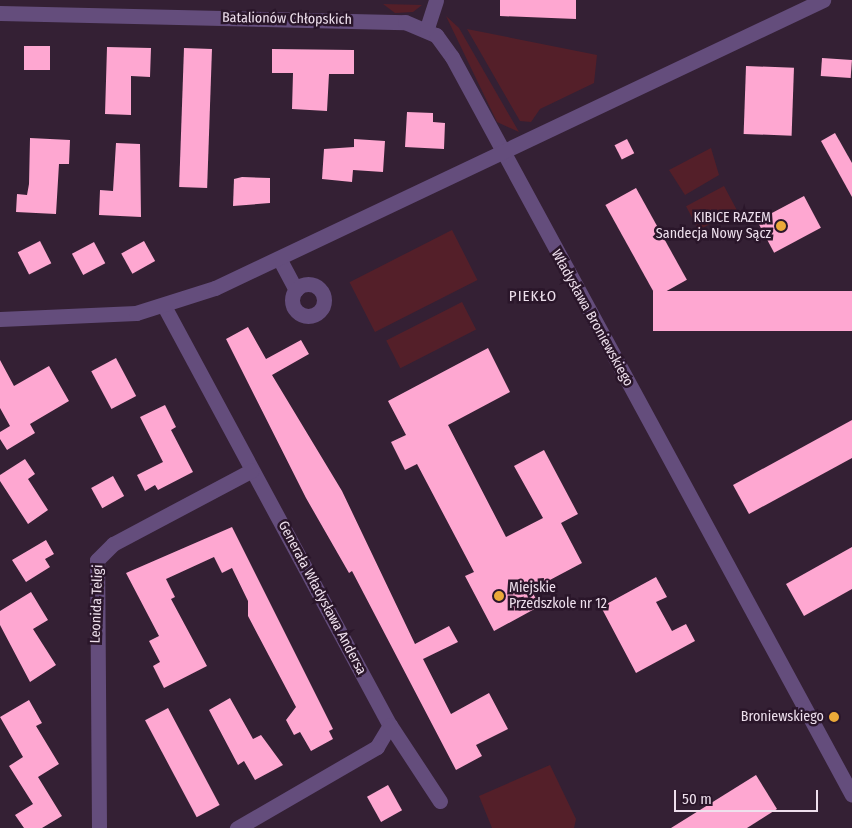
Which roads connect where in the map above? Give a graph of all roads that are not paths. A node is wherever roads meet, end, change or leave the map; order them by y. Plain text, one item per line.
1 (436, 0) edge
2 (823, 0) edge
3 (0, 13) edge
4 (427, 28) junction
5 (502, 152) junction
6 (280, 260) junction
7 (296, 290) dead end
8 (164, 306) junction
9 (0, 319) edge
10 (252, 470) junction
11 (390, 724) junction
12 (852, 795) edge
13 (440, 801) dead end
14 (99, 828) edge
15 (237, 828) edge

1 - 4 street
2 - 5 street
3 - 4 street, Batalionów Chłopskich
4 - 5 street
5 - 6 street
5 - 12 street, Władysława Broniewskiego
6 - 7 street
6 - 8 street
8 - 9 street
8 - 10 street, Generała Władysława Andersa
10 - 11 street, Generała Władysława Andersa
10 - 14 street, Leonida Teligi
11 - 13 street, Generała Władysława Andersa
11 - 15 street

